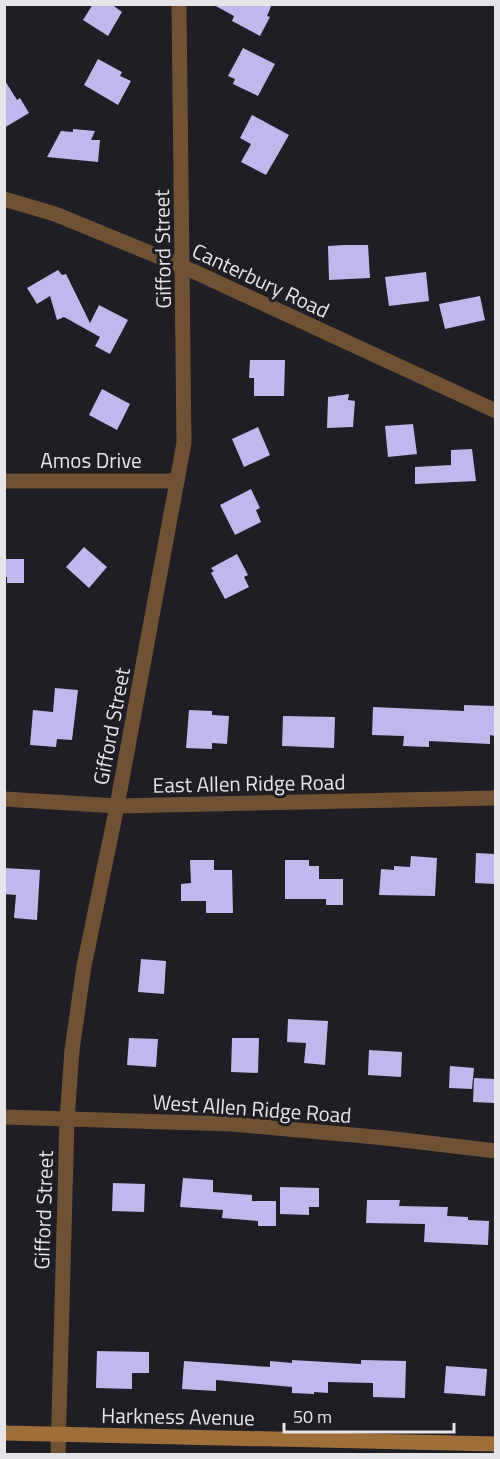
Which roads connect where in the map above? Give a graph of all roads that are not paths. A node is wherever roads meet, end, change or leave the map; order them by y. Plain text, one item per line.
1 (179, 4) edge
2 (4, 199) edge
3 (184, 267) junction
4 (495, 411) edge
5 (4, 481) edge
6 (177, 481) junction
7 (495, 798) edge
8 (4, 799) edge
9 (117, 806) junction
10 (4, 1117) edge
11 (67, 1120) junction
12 (495, 1151) edge
13 (4, 1433) edge
14 (58, 1434) junction
15 (495, 1444) edge
16 (58, 1455) edge

1 - 3 street, Gifford Street
2 - 3 street, Canterbury Road
3 - 4 street, Canterbury Road
3 - 6 street, Gifford Street
5 - 6 street, Amos Drive
6 - 9 street, Gifford Street
7 - 9 street, East Allen Ridge Road
8 - 9 street, East Allen Ridge Road
9 - 11 street, Gifford Street
10 - 11 street, West Allen Ridge Road
11 - 12 street, West Allen Ridge Road
11 - 14 street, Gifford Street
13 - 14 main road, Harkness Avenue
14 - 15 main road, Harkness Avenue
14 - 16 street, Gifford Street

